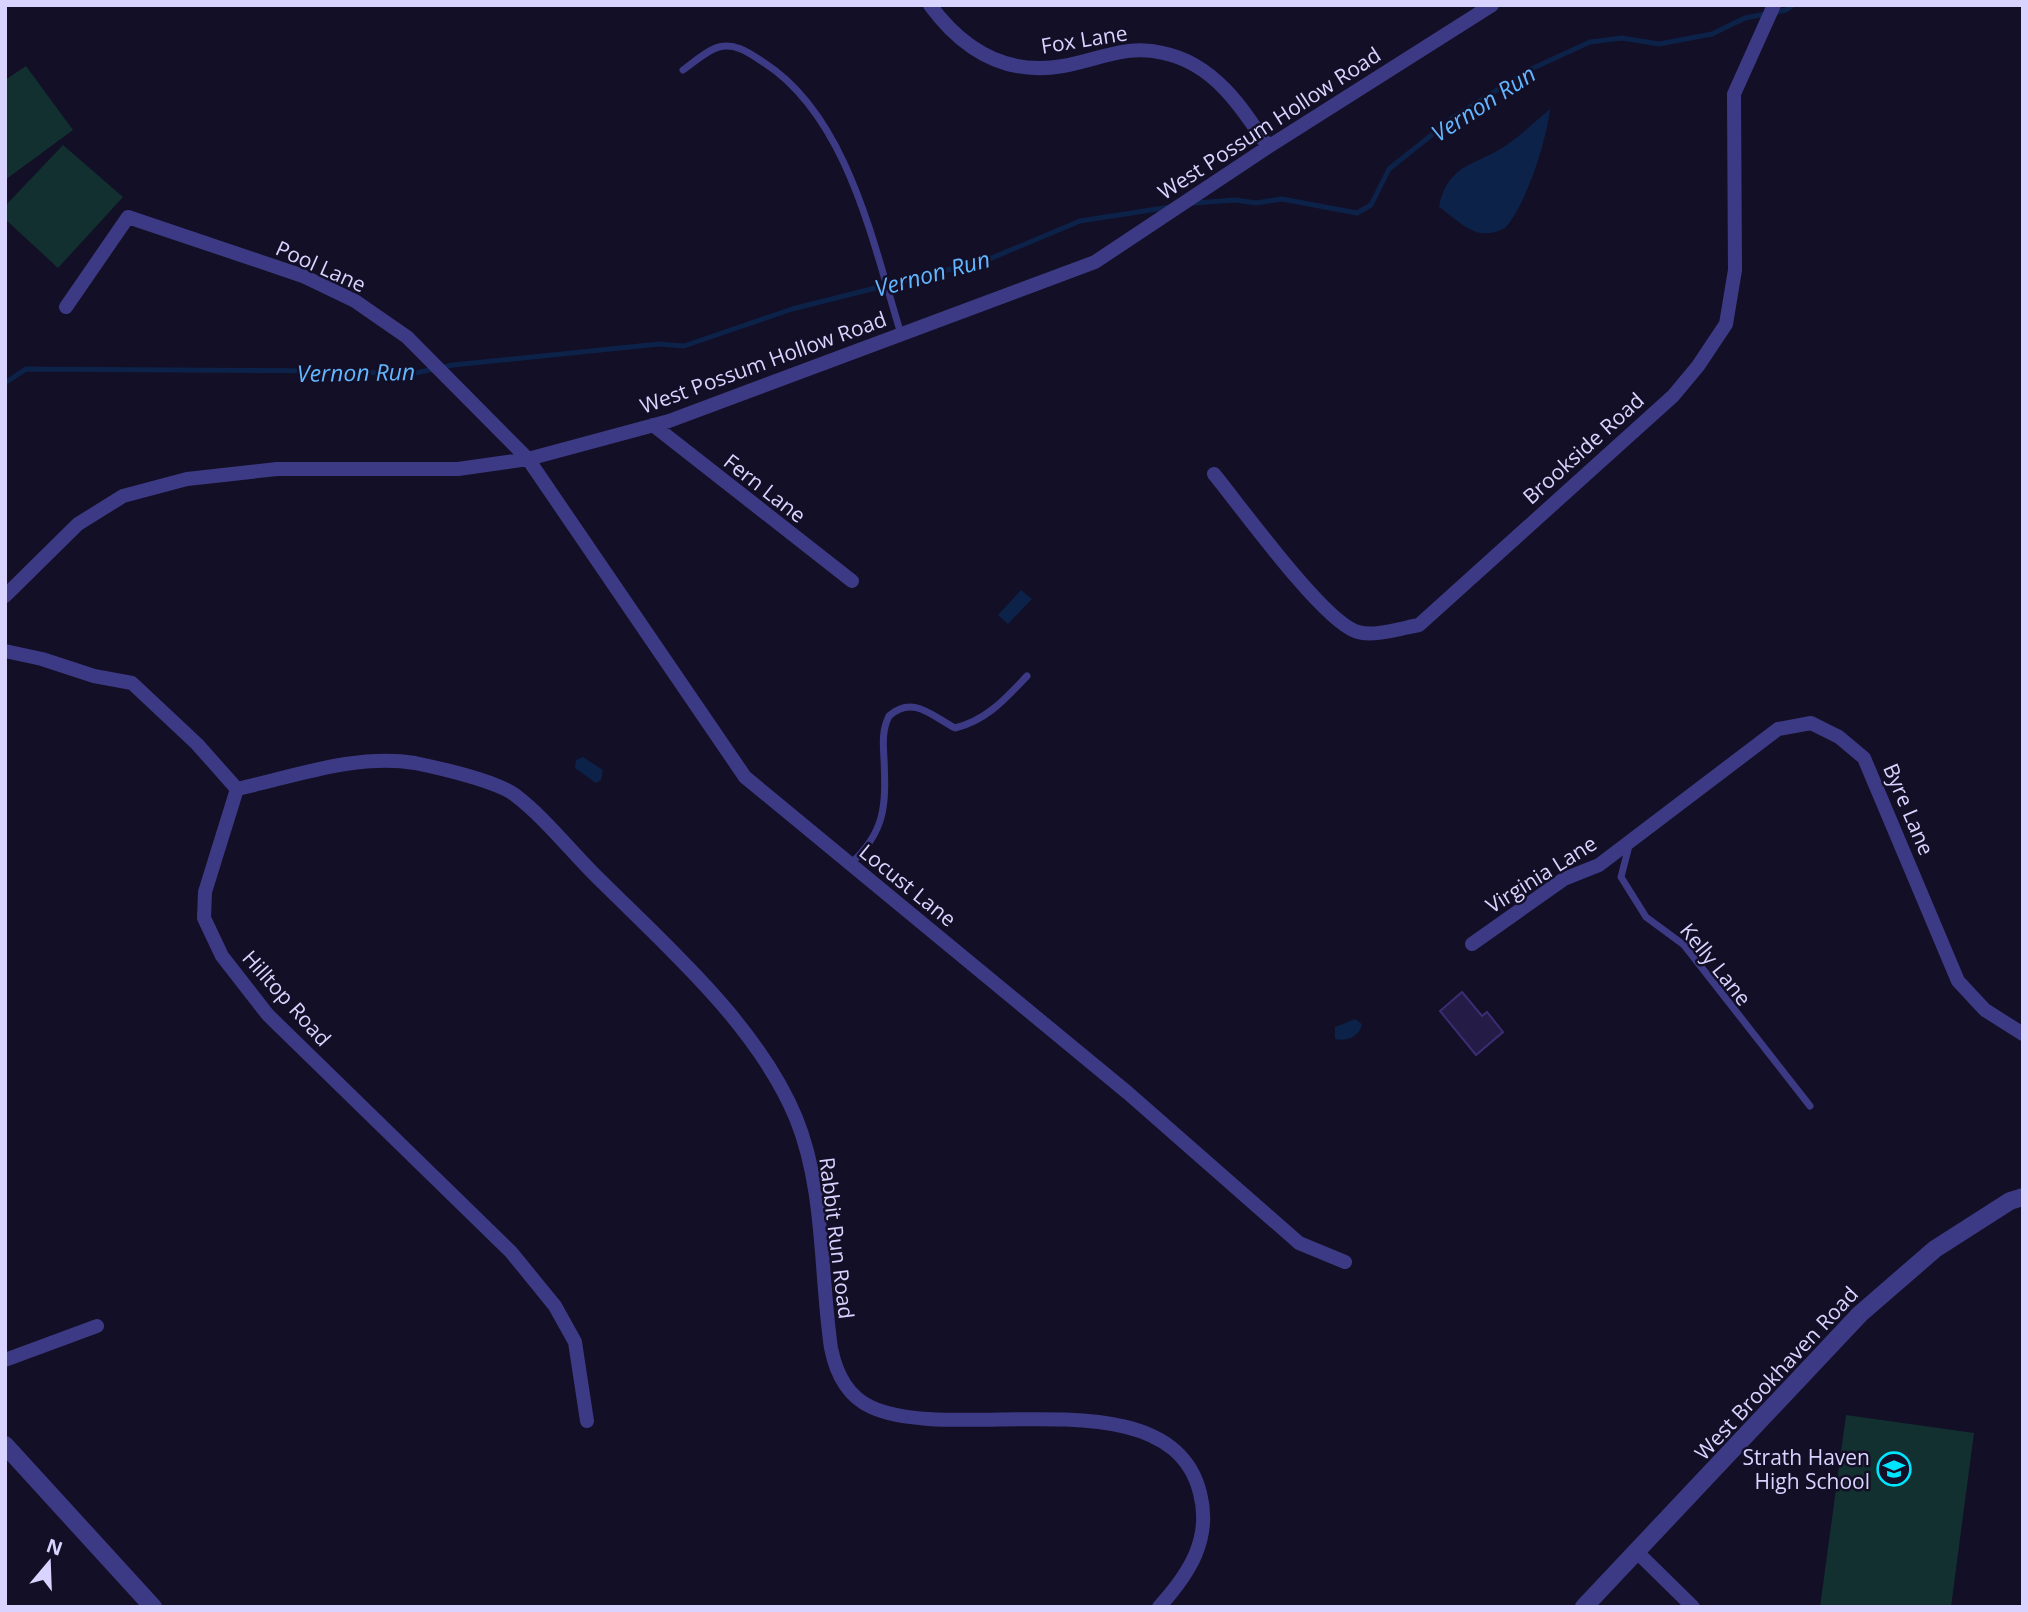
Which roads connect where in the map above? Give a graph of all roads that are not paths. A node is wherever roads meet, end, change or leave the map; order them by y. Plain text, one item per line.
1 (930, 5) edge
2 (1492, 5) edge
3 (1774, 5) edge
4 (683, 70) dead end
5 (1268, 147) junction
6 (66, 307) dead end
7 (901, 335) junction
8 (653, 425) junction
9 (528, 459) junction
10 (1214, 474) dead end
11 (852, 582) dead end
12 (5, 596) edge
13 (5, 651) edge
14 (1027, 676) dead end
15 (237, 789) junction
16 (1632, 839) junction
17 (849, 864) junction
18 (1472, 944) dead end
19 (2023, 1034) edge
20 (1810, 1106) dead end
21 (2023, 1197) edge
22 (1345, 1262) dead end
23 (97, 1326) dead end
24 (5, 1360) edge
25 (587, 1421) dead end
26 (5, 1445) edge
27 (1638, 1553) junction
28 (153, 1607) edge
29 (1159, 1607) edge
30 (1584, 1607) edge
31 (1693, 1607) edge

1 - 5 street, Fox Lane
2 - 5 street, West Possum Hollow Road
3 - 10 street, Brookside Road
4 - 7 lane
5 - 7 street, West Possum Hollow Road
6 - 9 street, Pool Lane
7 - 8 street, West Possum Hollow Road
8 - 9 street, West Possum Hollow Road
8 - 11 street, Fern Lane
9 - 12 street, West Possum Hollow Road
9 - 17 street, Locust Lane
13 - 15 street
14 - 17 lane
15 - 25 street, Hilltop Road
15 - 29 street, Rabbit Run Road
16 - 18 street, Virginia Lane
16 - 19 street, Byre Lane
16 - 20 lane, Kelly Lane
17 - 22 street, Locust Lane
21 - 27 street, West Brookhaven Road
23 - 24 street
26 - 28 street
27 - 30 street, West Brookhaven Road
27 - 31 street

